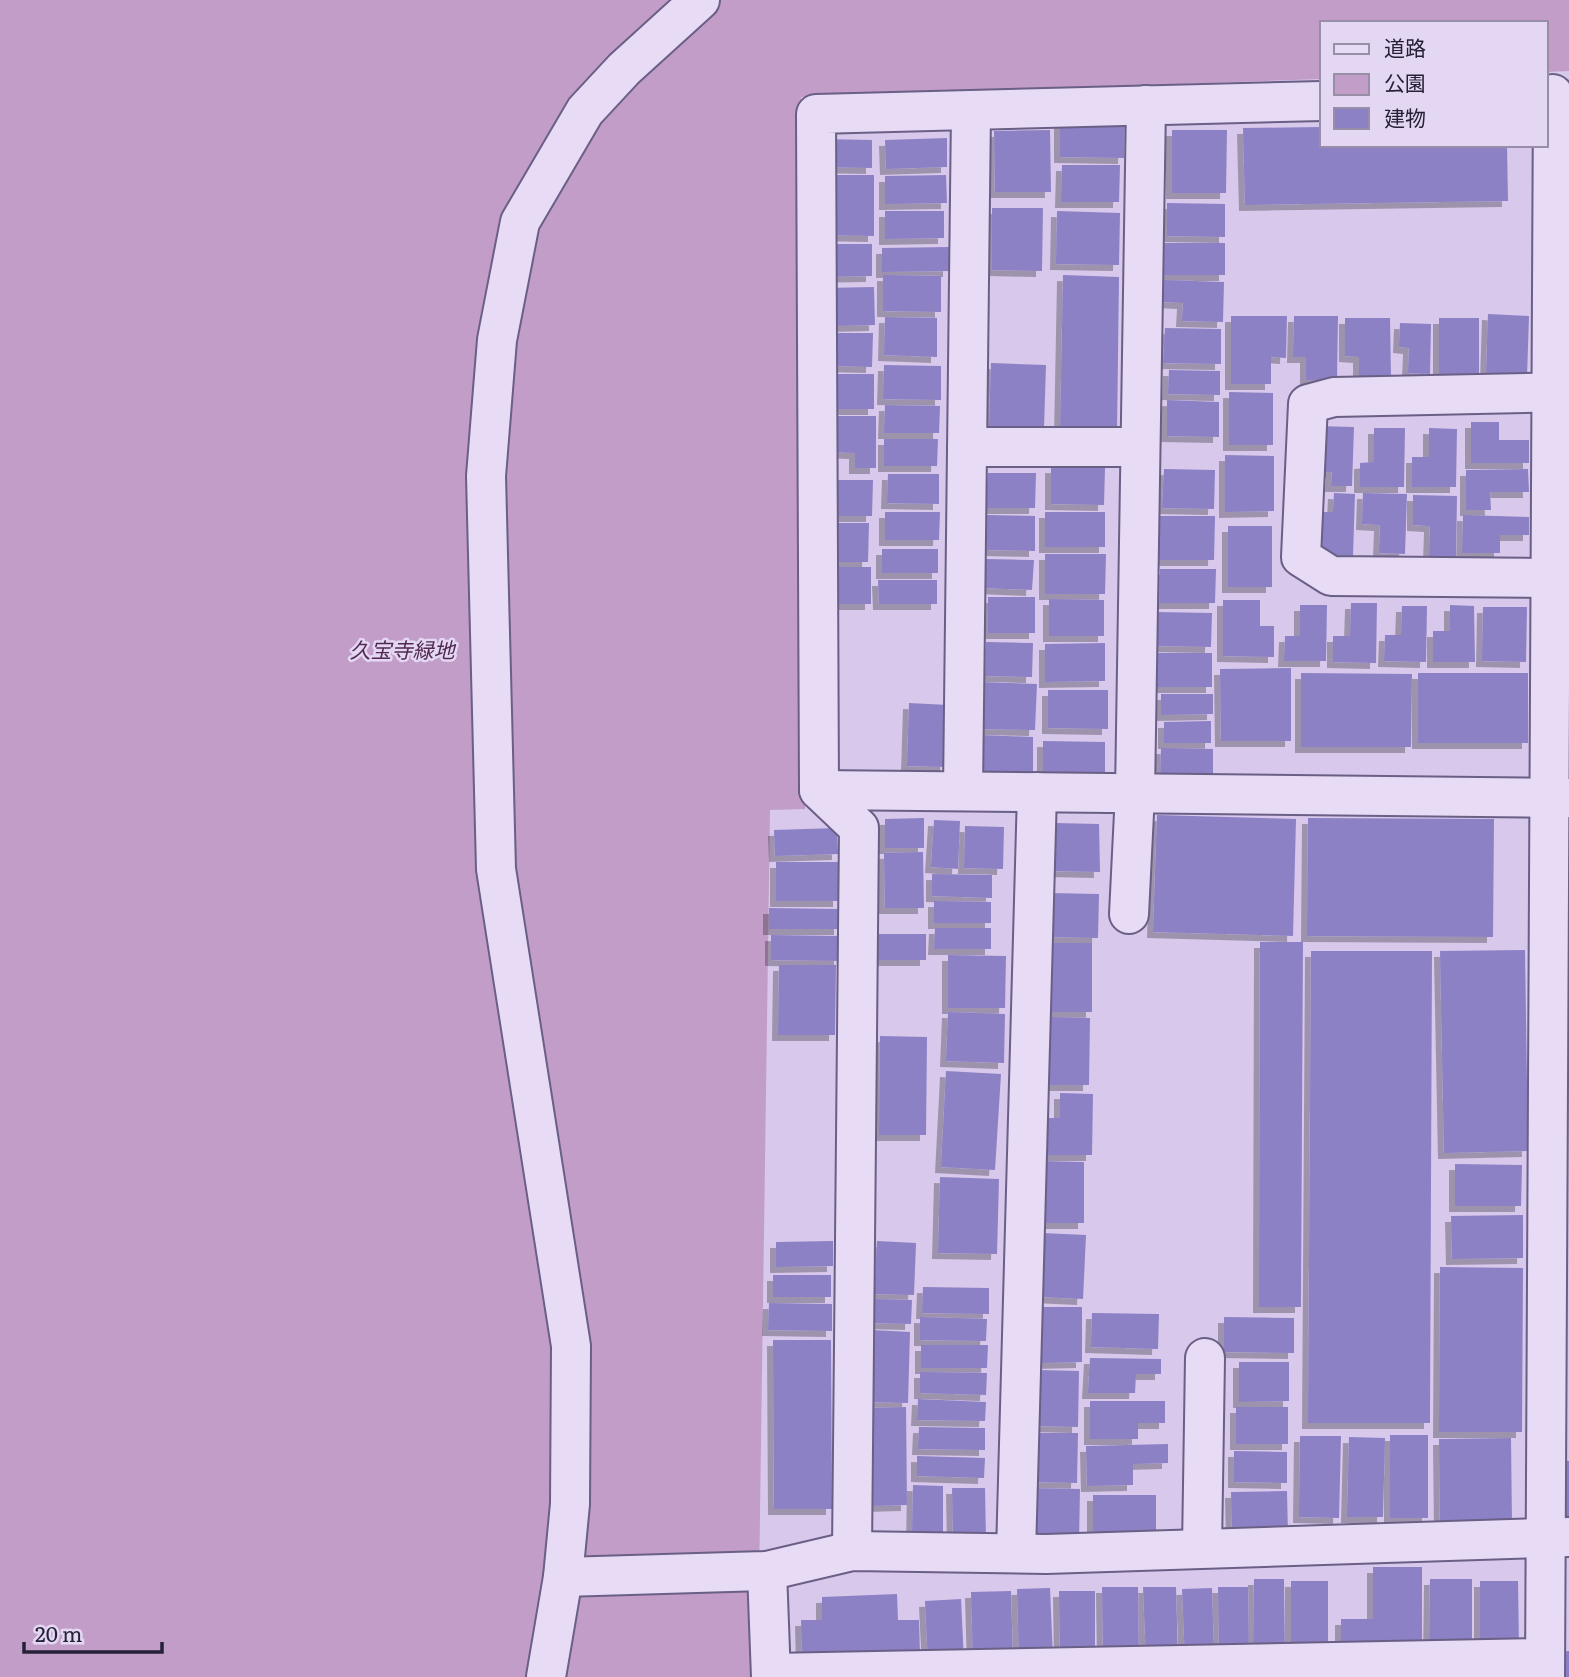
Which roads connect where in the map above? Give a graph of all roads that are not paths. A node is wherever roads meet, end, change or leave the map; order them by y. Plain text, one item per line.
1 (700, 0) edge
2 (1556, 94) edge
3 (1320, 101) edge
4 (1146, 105) junction
5 (971, 111) junction
6 (1561, 258) edge
7 (1561, 392) edge
8 (967, 447) junction
9 (1140, 447) junction
10 (1557, 557) edge
11 (1560, 698) edge
12 (819, 790) junction
13 (963, 791) junction
14 (1037, 792) junction
15 (1135, 793) junction
16 (1560, 798) edge
17 (1129, 914) dead end
18 (1559, 1085) edge
19 (1559, 1199) edge
20 (1205, 1358) dead end
21 (1558, 1537) edge
22 (1202, 1548) junction
23 (852, 1551) junction
24 (1016, 1553) junction
25 (767, 1571) junction
26 (563, 1577) junction
27 (1545, 1668) edge
28 (1130, 1671) edge
29 (771, 1675) edge
30 (546, 1677) edge

1 - 26 street
2 - 6 street
3 - 4 street
4 - 5 street
4 - 9 street
5 - 8 street
5 - 12 street
6 - 7 street
7 - 10 street
7 - 10 street
8 - 9 street
8 - 13 street
9 - 15 street
10 - 11 street
11 - 16 street
12 - 13 street
12 - 23 street
13 - 14 street
14 - 15 street
14 - 24 street
15 - 16 street
15 - 17 street
16 - 18 street
18 - 19 street
19 - 21 street
20 - 22 street
21 - 22 street
21 - 27 street
22 - 24 street
23 - 24 street
23 - 25 street
25 - 26 street
25 - 29 street
26 - 30 street
27 - 28 street
28 - 29 street

